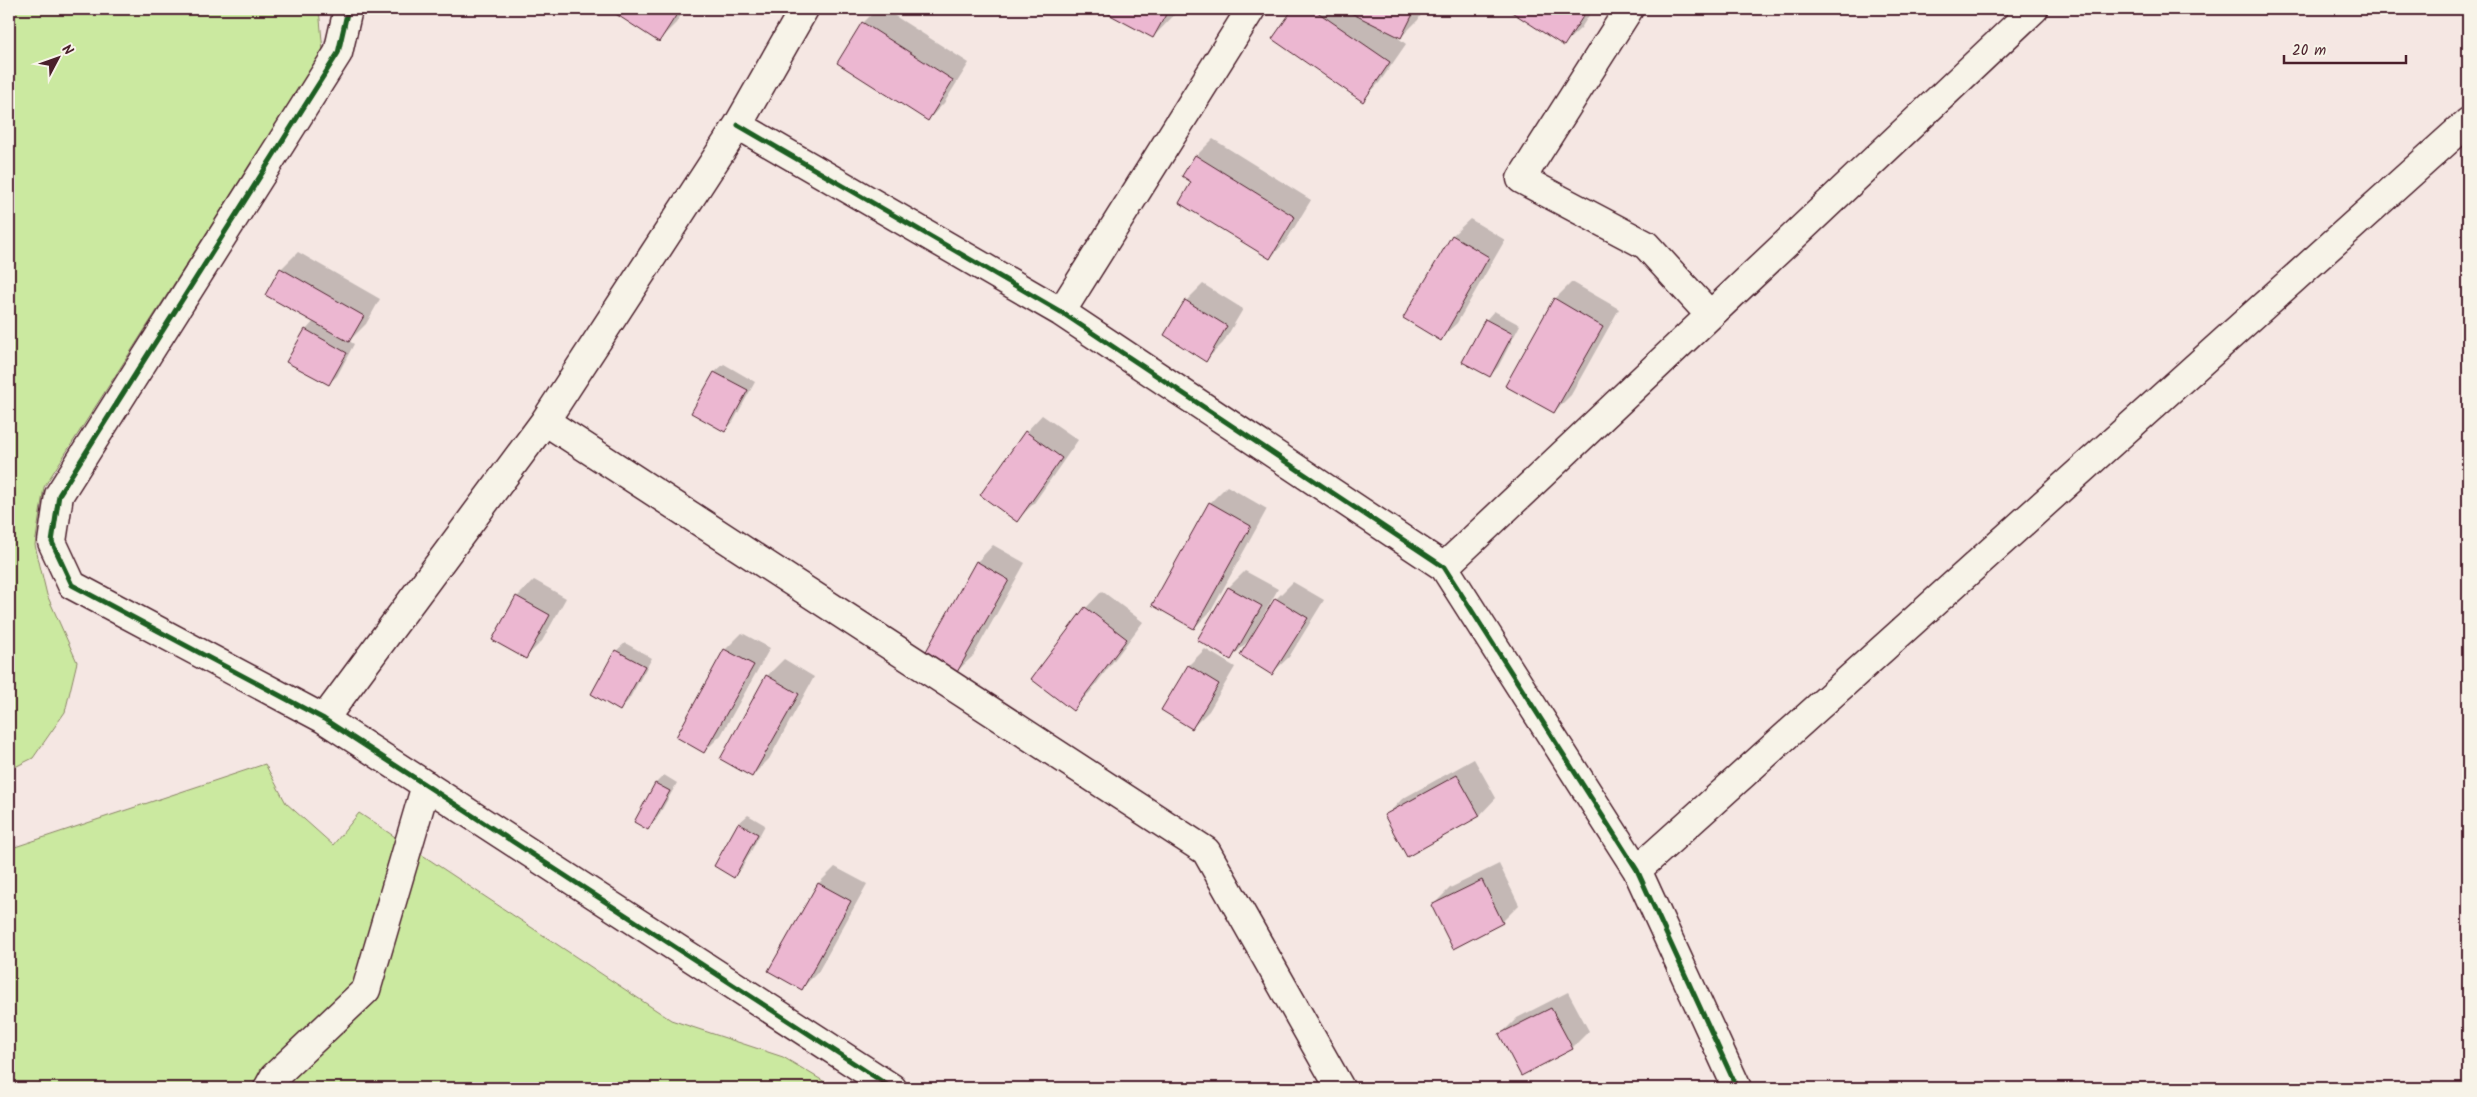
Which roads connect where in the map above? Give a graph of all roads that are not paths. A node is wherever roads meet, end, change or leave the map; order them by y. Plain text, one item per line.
1 (348, 9) edge
2 (804, 9) edge
3 (1251, 9) edge
4 (1629, 9) edge
5 (2034, 9) edge
6 (2468, 122) edge
7 (738, 124) junction
8 (1061, 312) junction
9 (1710, 315) junction
10 (545, 421) junction
11 (1444, 566) junction
12 (324, 719) junction
13 (426, 785) junction
14 (1637, 870) junction
15 (268, 1088) edge
16 (892, 1088) edge
17 (1340, 1088) edge
18 (1737, 1088) edge

1 - 12 street
2 - 7 street
3 - 8 street
4 - 9 street
5 - 9 street
6 - 14 street
7 - 8 street
7 - 10 street
8 - 11 street
9 - 11 street
10 - 12 street
10 - 17 street
11 - 14 street
12 - 13 street
13 - 15 street
13 - 16 street
14 - 18 street

